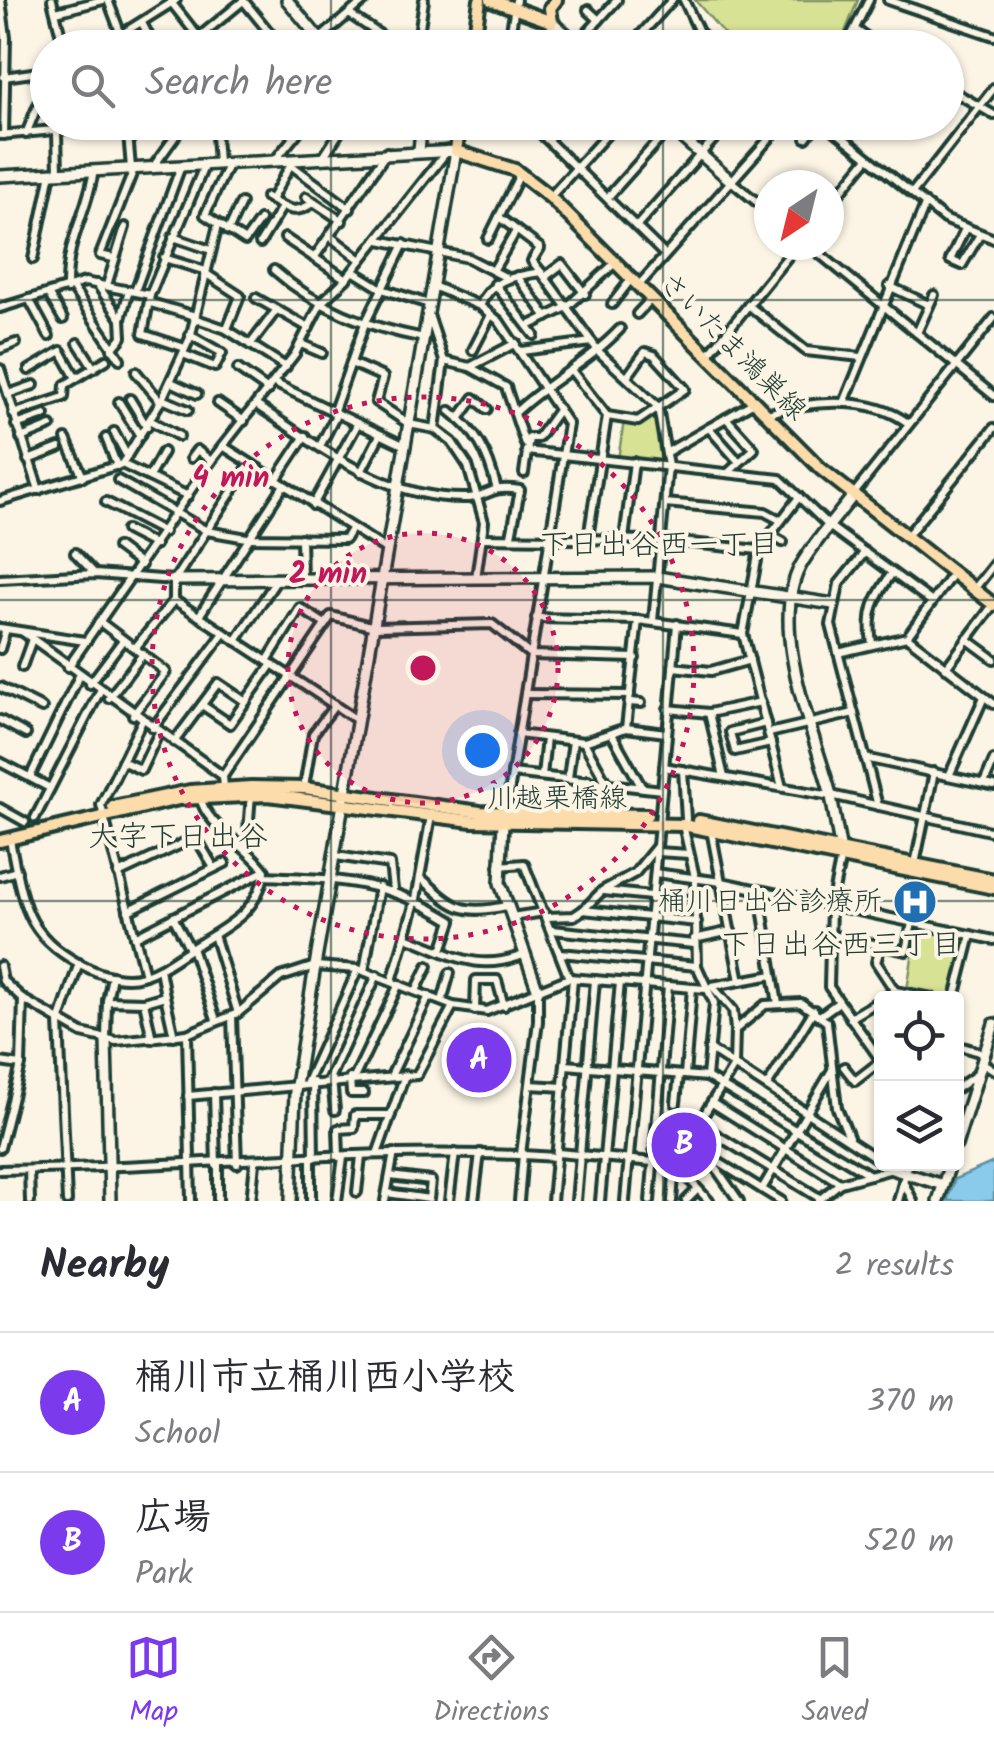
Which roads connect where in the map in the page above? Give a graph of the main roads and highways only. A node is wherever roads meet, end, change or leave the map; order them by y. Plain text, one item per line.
1 (480, 0) edge
2 (492, 0) edge
3 (552, 3) edge
4 (515, 4) edge
5 (475, 30) edge
6 (455, 140) edge
7 (994, 604) edge
8 (344, 798) junction
9 (103, 812) junction
10 (504, 818) junction
11 (659, 819) junction
12 (684, 822) junction
13 (3, 838) edge
14 (841, 852) junction
15 (994, 884) edge

1 - 5 main road
2 - 4 main road
3 - 4 main road
6 - 7 main road, さいたま鴻巣線
8 - 9 main road, 川越栗橋線
8 - 9 main road, 川越栗橋線
8 - 10 main road, 川越栗橋線
8 - 10 main road, 川越栗橋線
9 - 13 main road, 川越栗橋線
10 - 11 main road, 川越栗橋線
10 - 11 main road, 川越栗橋線
11 - 12 main road, 川越栗橋線
12 - 14 main road, 川越栗橋線
12 - 14 main road, 川越栗橋線
14 - 15 main road, 川越栗橋線
14 - 15 main road, 川越栗橋線

